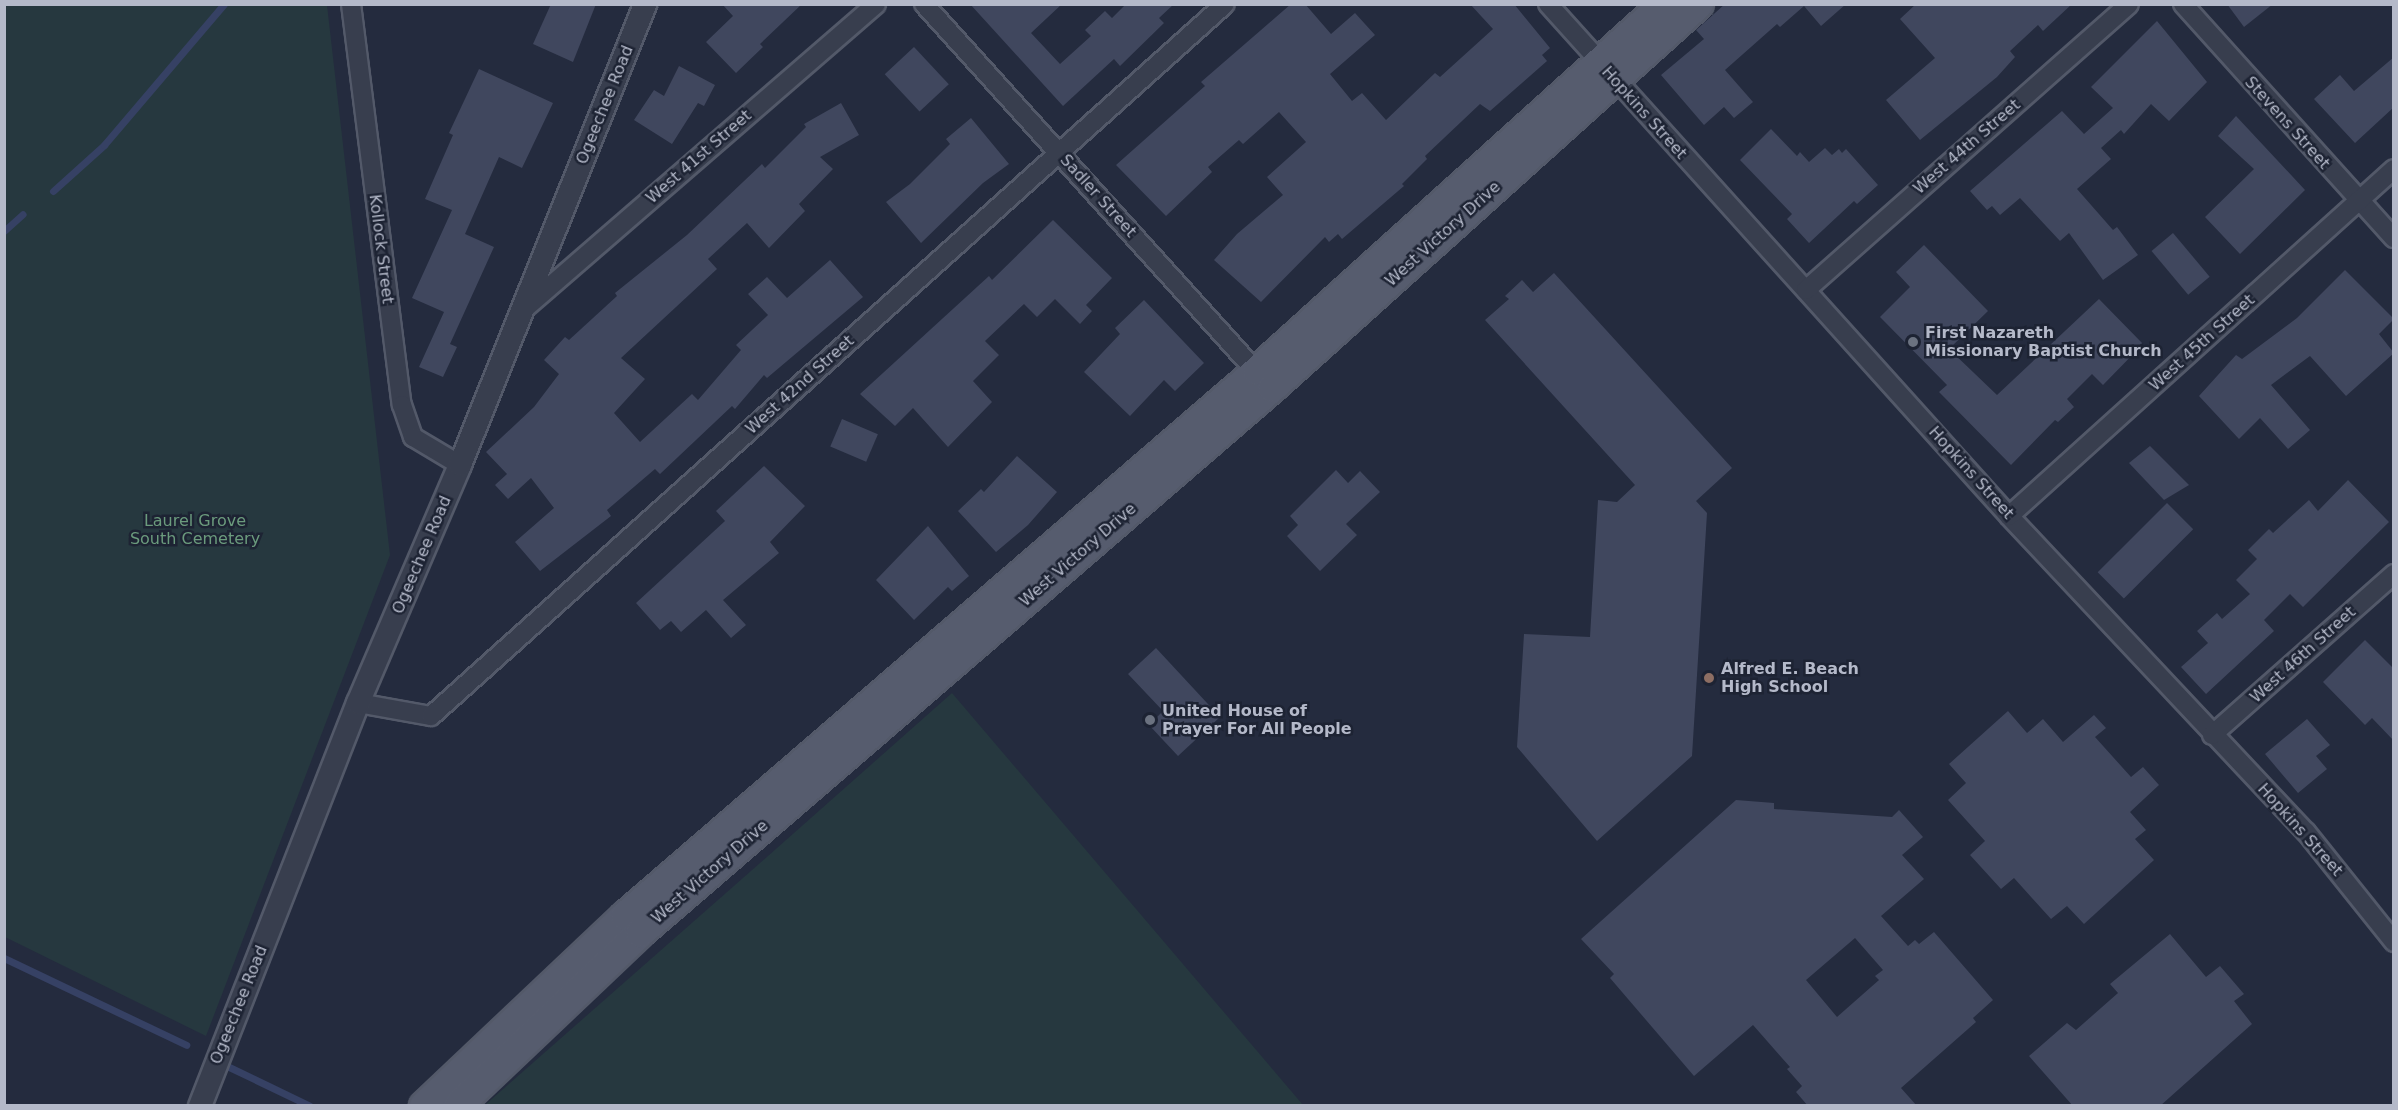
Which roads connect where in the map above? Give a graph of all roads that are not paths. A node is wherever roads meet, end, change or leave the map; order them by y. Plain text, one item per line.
1 (351, 4) edge
2 (645, 4) edge
3 (876, 4) edge
4 (924, 4) edge
5 (1225, 4) edge
6 (1548, 4) edge
7 (1664, 4) edge
8 (1699, 4) edge
9 (2128, 4) edge
10 (2183, 4) edge
11 (1607, 71) junction
12 (1059, 153) junction
13 (2394, 169) edge
14 (2359, 201) junction
15 (2394, 238) edge
16 (1806, 290) junction
17 (523, 310) junction
18 (1264, 380) junction
19 (460, 465) junction
20 (2009, 516) junction
21 (2394, 574) edge
22 (358, 703) junction
23 (2212, 735) junction
24 (2393, 941) edge
25 (200, 1106) edge
26 (424, 1106) edge
27 (458, 1106) edge

1 - 19 street, Kollock Street
2 - 17 street, Ogeechee Road
3 - 17 street, West 41st Street
4 - 12 street, Sadler Street
5 - 12 street, West 42nd Street
6 - 11 street, Hopkins Street
7 - 11 main road, West Victory Drive
8 - 11 main road, West Victory Drive
9 - 16 street, West 44th Street
10 - 14 street, Stevens Street
11 - 16 street, Hopkins Street
11 - 18 main road, West Victory Drive
12 - 18 street, Sadler Street
12 - 22 street, West 42nd Street
13 - 14 street, West 45th Street
14 - 15 street, Stevens Street
14 - 20 street, West 45th Street
16 - 20 street, Hopkins Street
17 - 19 street, Ogeechee Road
18 - 26 main road, West Victory Drive
18 - 27 main road, West Victory Drive
19 - 22 street, Ogeechee Road
20 - 23 street, Hopkins Street
21 - 23 street, West 46th Street
22 - 25 street, Ogeechee Road
23 - 24 street, Hopkins Street

